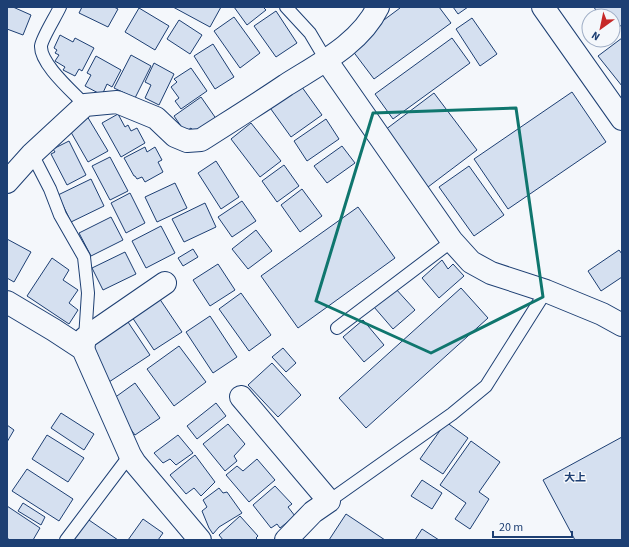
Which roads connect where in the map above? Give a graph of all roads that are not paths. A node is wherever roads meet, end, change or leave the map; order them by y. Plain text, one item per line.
1 (60, 7) edge
2 (286, 7) edge
3 (378, 7) edge
4 (542, 7) edge
5 (326, 60) junction
6 (85, 105) junction
7 (622, 119) edge
8 (32, 154) junction
9 (7, 182) edge
10 (452, 241) junction
11 (165, 282) dead end
12 (546, 291) junction
13 (7, 302) edge
14 (622, 325) edge
15 (337, 328) dead end
16 (84, 344) junction
17 (240, 397) dead end
18 (130, 455) junction
19 (329, 501) junction
20 (66, 540) edge
21 (200, 540) edge
22 (286, 540) edge

1 - 6 lane
2 - 5 lane
3 - 5 street
4 - 7 street
5 - 6 street
5 - 10 street
6 - 8 street
8 - 9 street
8 - 16 lane
10 - 12 street
10 - 15 lane
11 - 16 street
12 - 14 street
12 - 19 lane
13 - 16 street
16 - 18 street
17 - 19 street
18 - 20 lane
18 - 21 street
19 - 22 street

